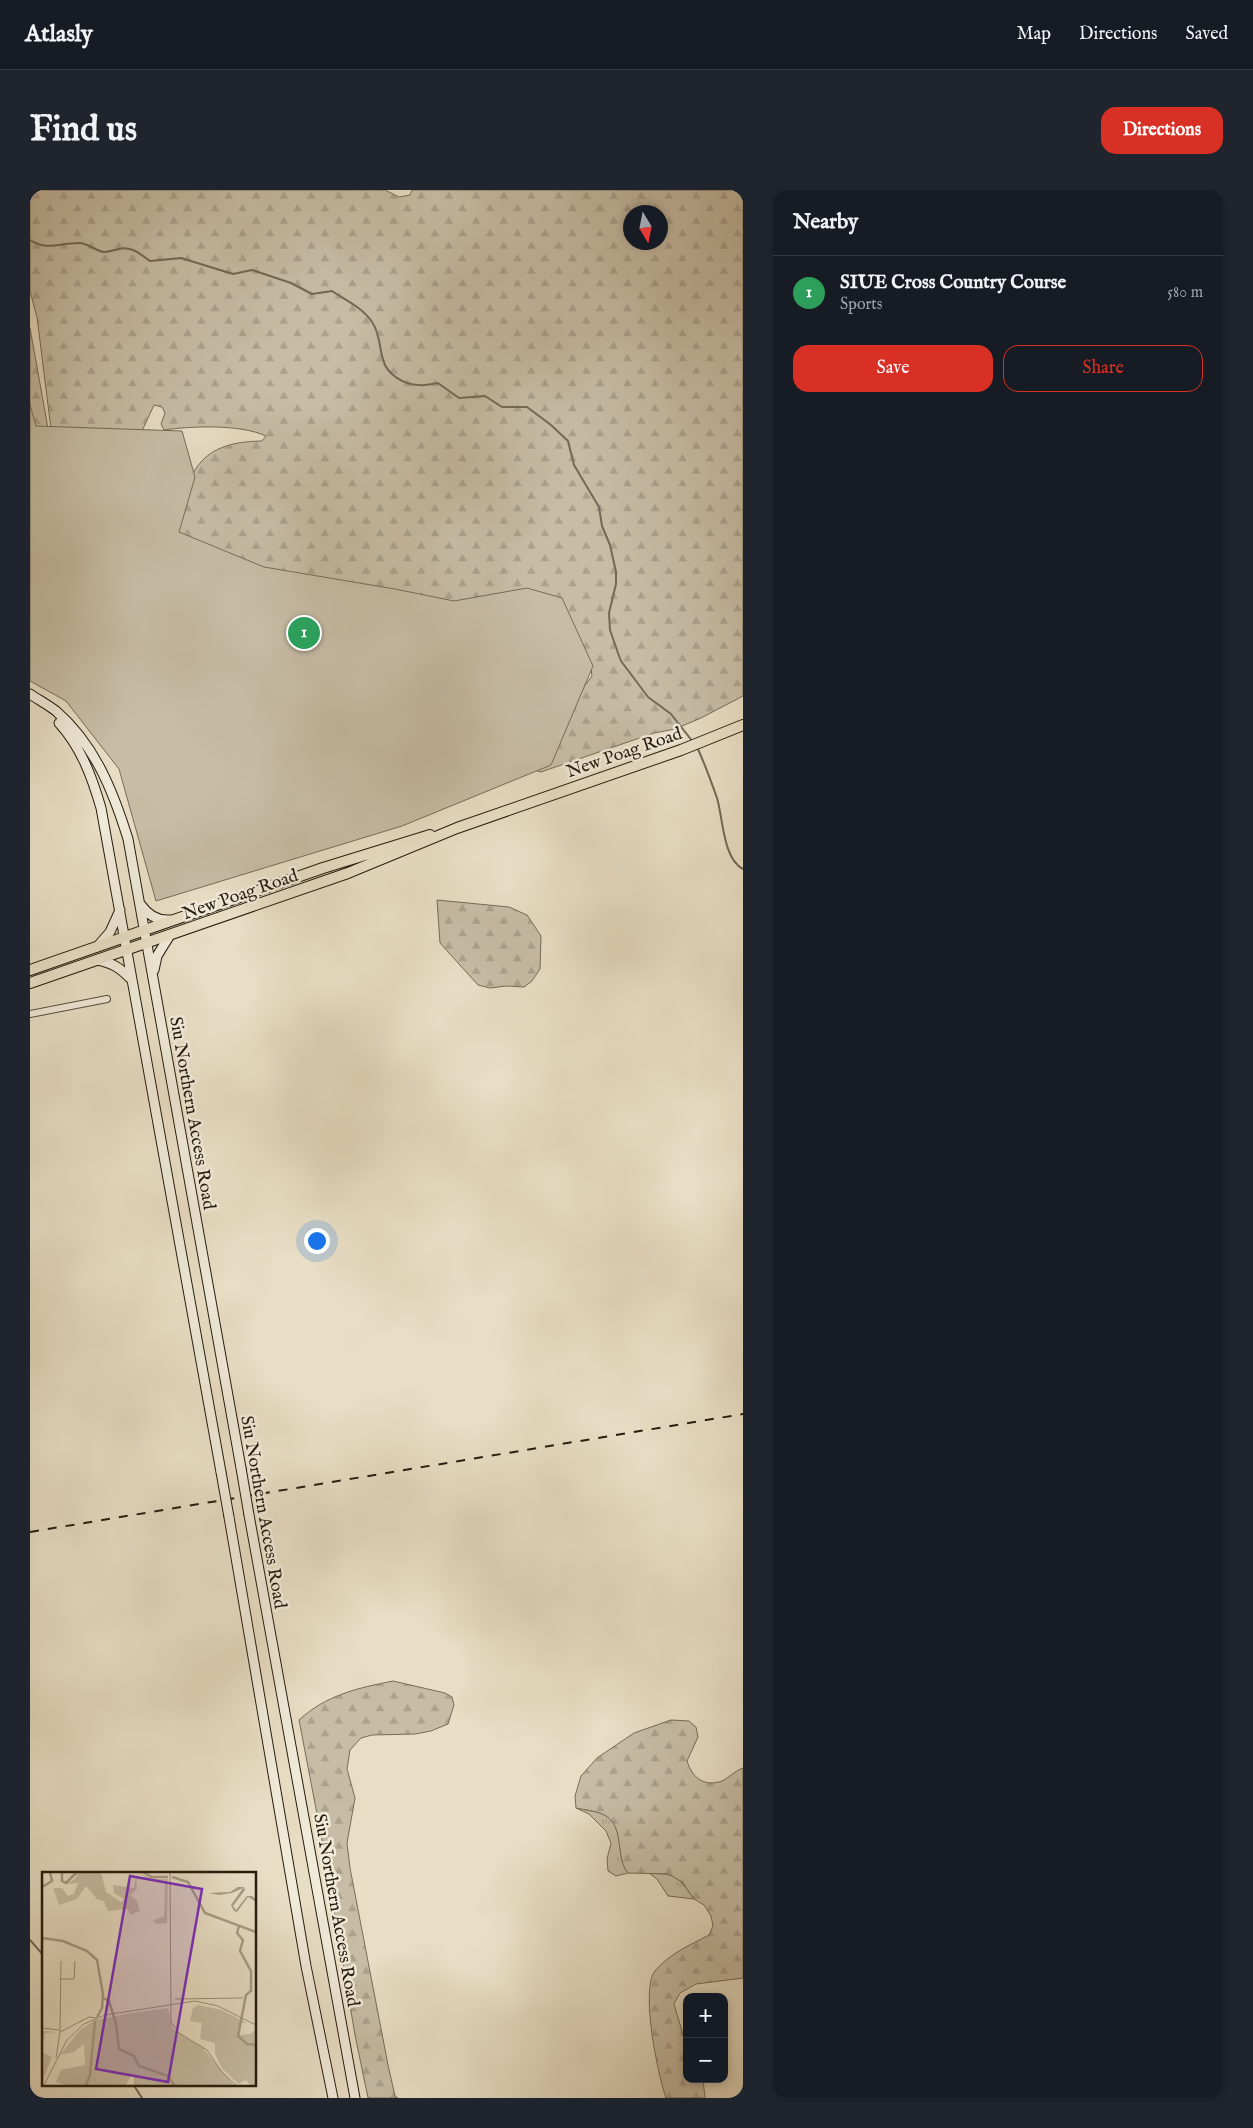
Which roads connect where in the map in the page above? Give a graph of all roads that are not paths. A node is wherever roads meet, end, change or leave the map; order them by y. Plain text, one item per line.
1 (33, 695) edge
2 (743, 725) edge
3 (458, 828) junction
4 (140, 903) junction
5 (120, 910) junction
6 (170, 920) junction
7 (144, 930) junction
8 (170, 935) junction
9 (125, 937) junction
10 (147, 943) junction
11 (95, 948) junction
12 (127, 950) junction
13 (96, 960) junction
14 (30, 970) edge
15 (131, 979) junction
16 (30, 983) edge
17 (155, 983) junction
18 (107, 999) dead end
19 (30, 1014) edge
20 (334, 2098) edge
21 (355, 2098) edge

1 - 4 main road, Siu Northern Access Road
1 - 5 main road, Siu Northern Access Road
2 - 3 main road, New Poag Road
3 - 6 main road, New Poag Road
3 - 8 main road, New Poag Road
4 - 6 main road
4 - 7 main road, Siu Northern Access Road
5 - 9 main road, Siu Northern Access Road
5 - 11 main road
6 - 7 main road, New Poag Road
7 - 9 main road, New Poag Road
7 - 10 main road, Siu Northern Access Road
8 - 10 main road, New Poag Road
8 - 17 main road
9 - 11 main road, New Poag Road
9 - 12 main road, Siu Northern Access Road
10 - 12 main road, New Poag Road
10 - 17 main road, Siu Northern Access Road
11 - 14 main road, New Poag Road
12 - 13 main road, New Poag Road
12 - 15 main road, Siu Northern Access Road
13 - 15 main road
13 - 16 main road, New Poag Road
15 - 20 main road, Siu Northern Access Road, bridge
17 - 21 main road, Siu Northern Access Road, bridge
18 - 19 street

